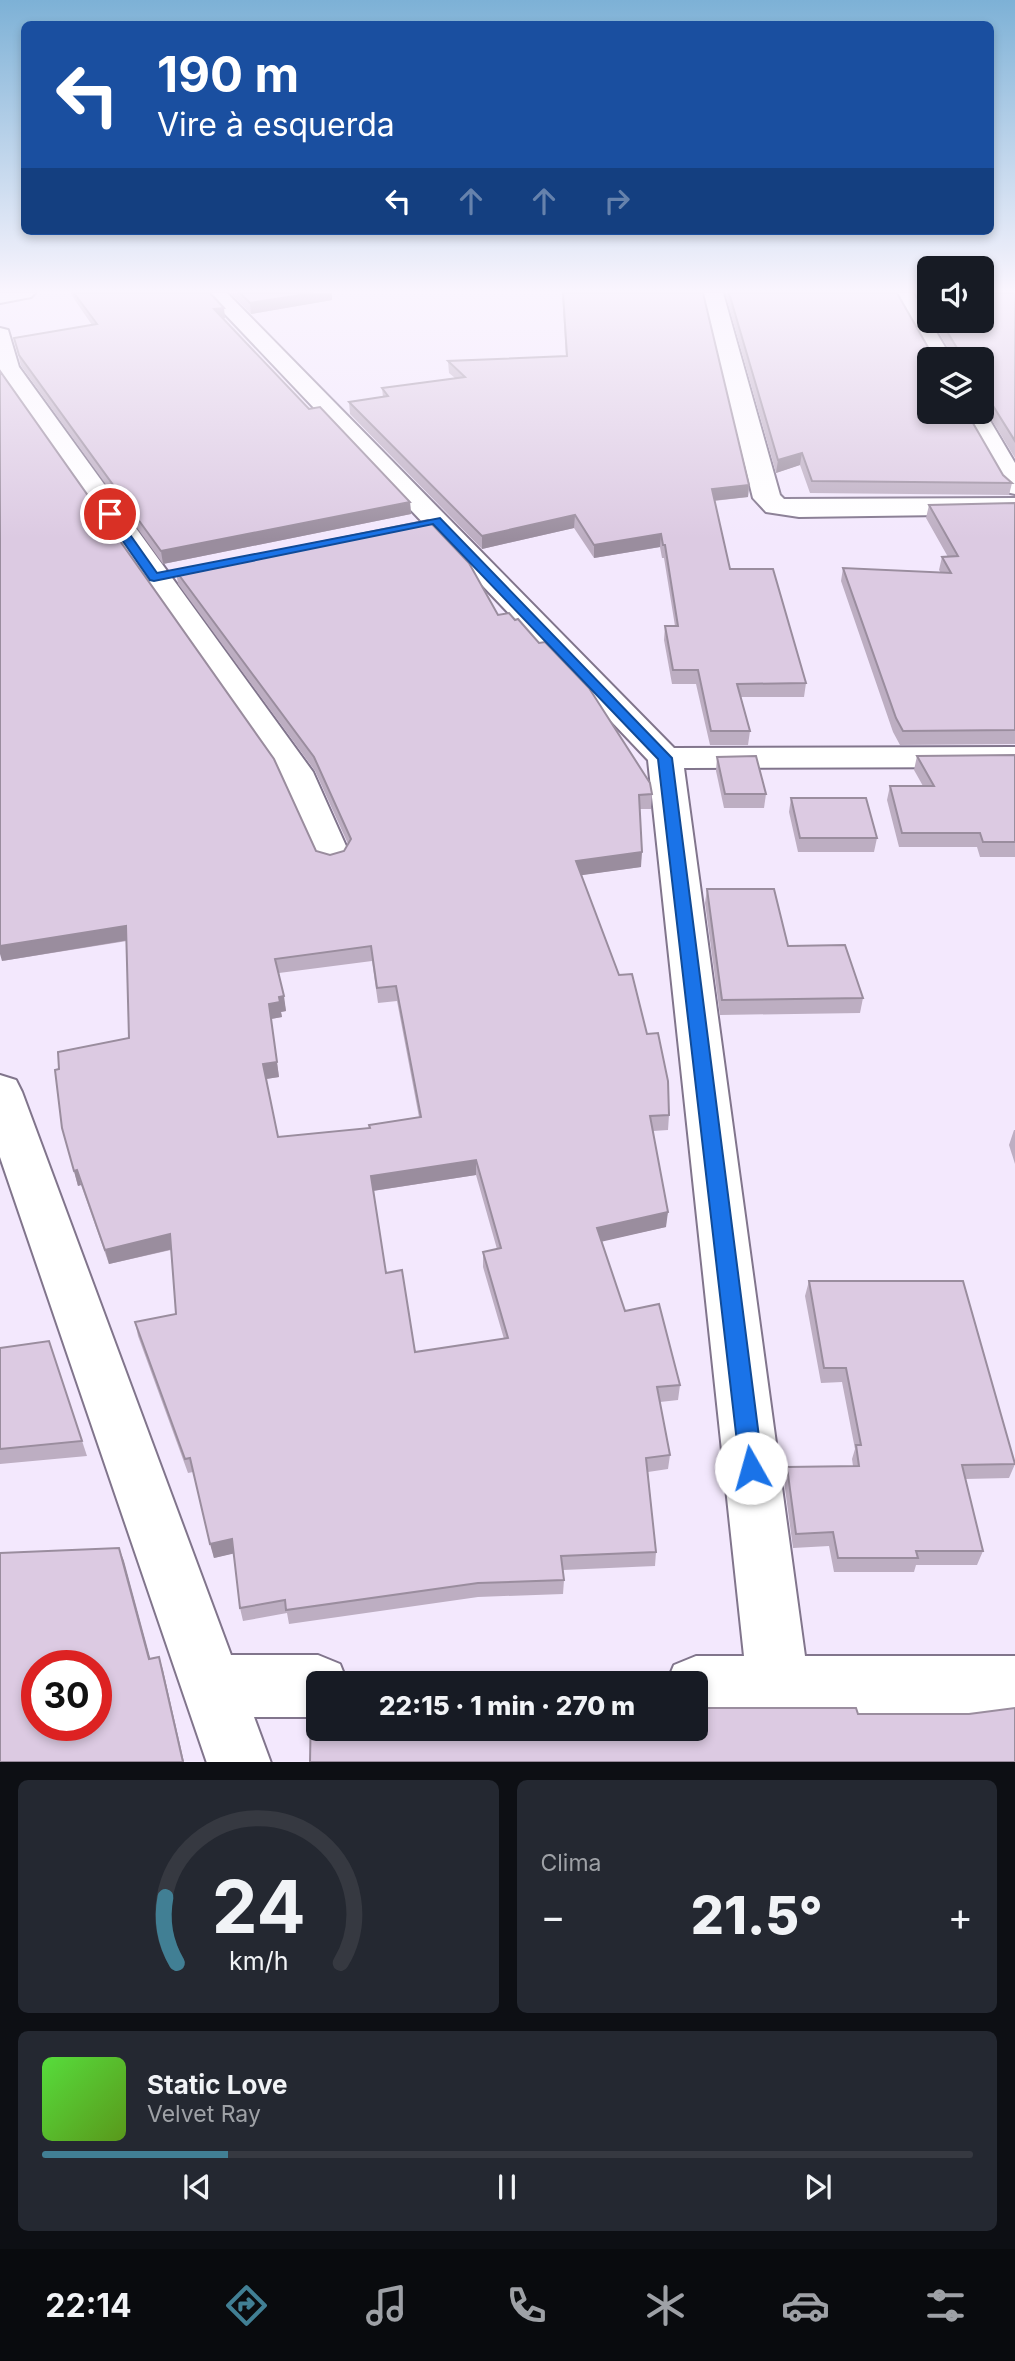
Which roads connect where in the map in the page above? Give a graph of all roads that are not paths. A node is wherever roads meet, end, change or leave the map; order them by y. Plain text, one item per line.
1 (13, 375) edge
2 (290, 375) edge
3 (734, 375) edge
4 (979, 424) edge
5 (1015, 486) edge
6 (1015, 506) edge
7 (1015, 757) edge
8 (665, 758) junction
9 (331, 855) edge
10 (0, 1091) edge
11 (211, 1686) junction
12 (306, 1686) edge
13 (708, 1687) edge
14 (778, 1687) junction
15 (1015, 1687) edge
16 (239, 1762) edge

1 - 9 street
2 - 8 street
3 - 6 street
4 - 5 street
7 - 8 street
8 - 14 street
10 - 11 street
11 - 12 street
11 - 16 street
13 - 14 street
14 - 15 street

